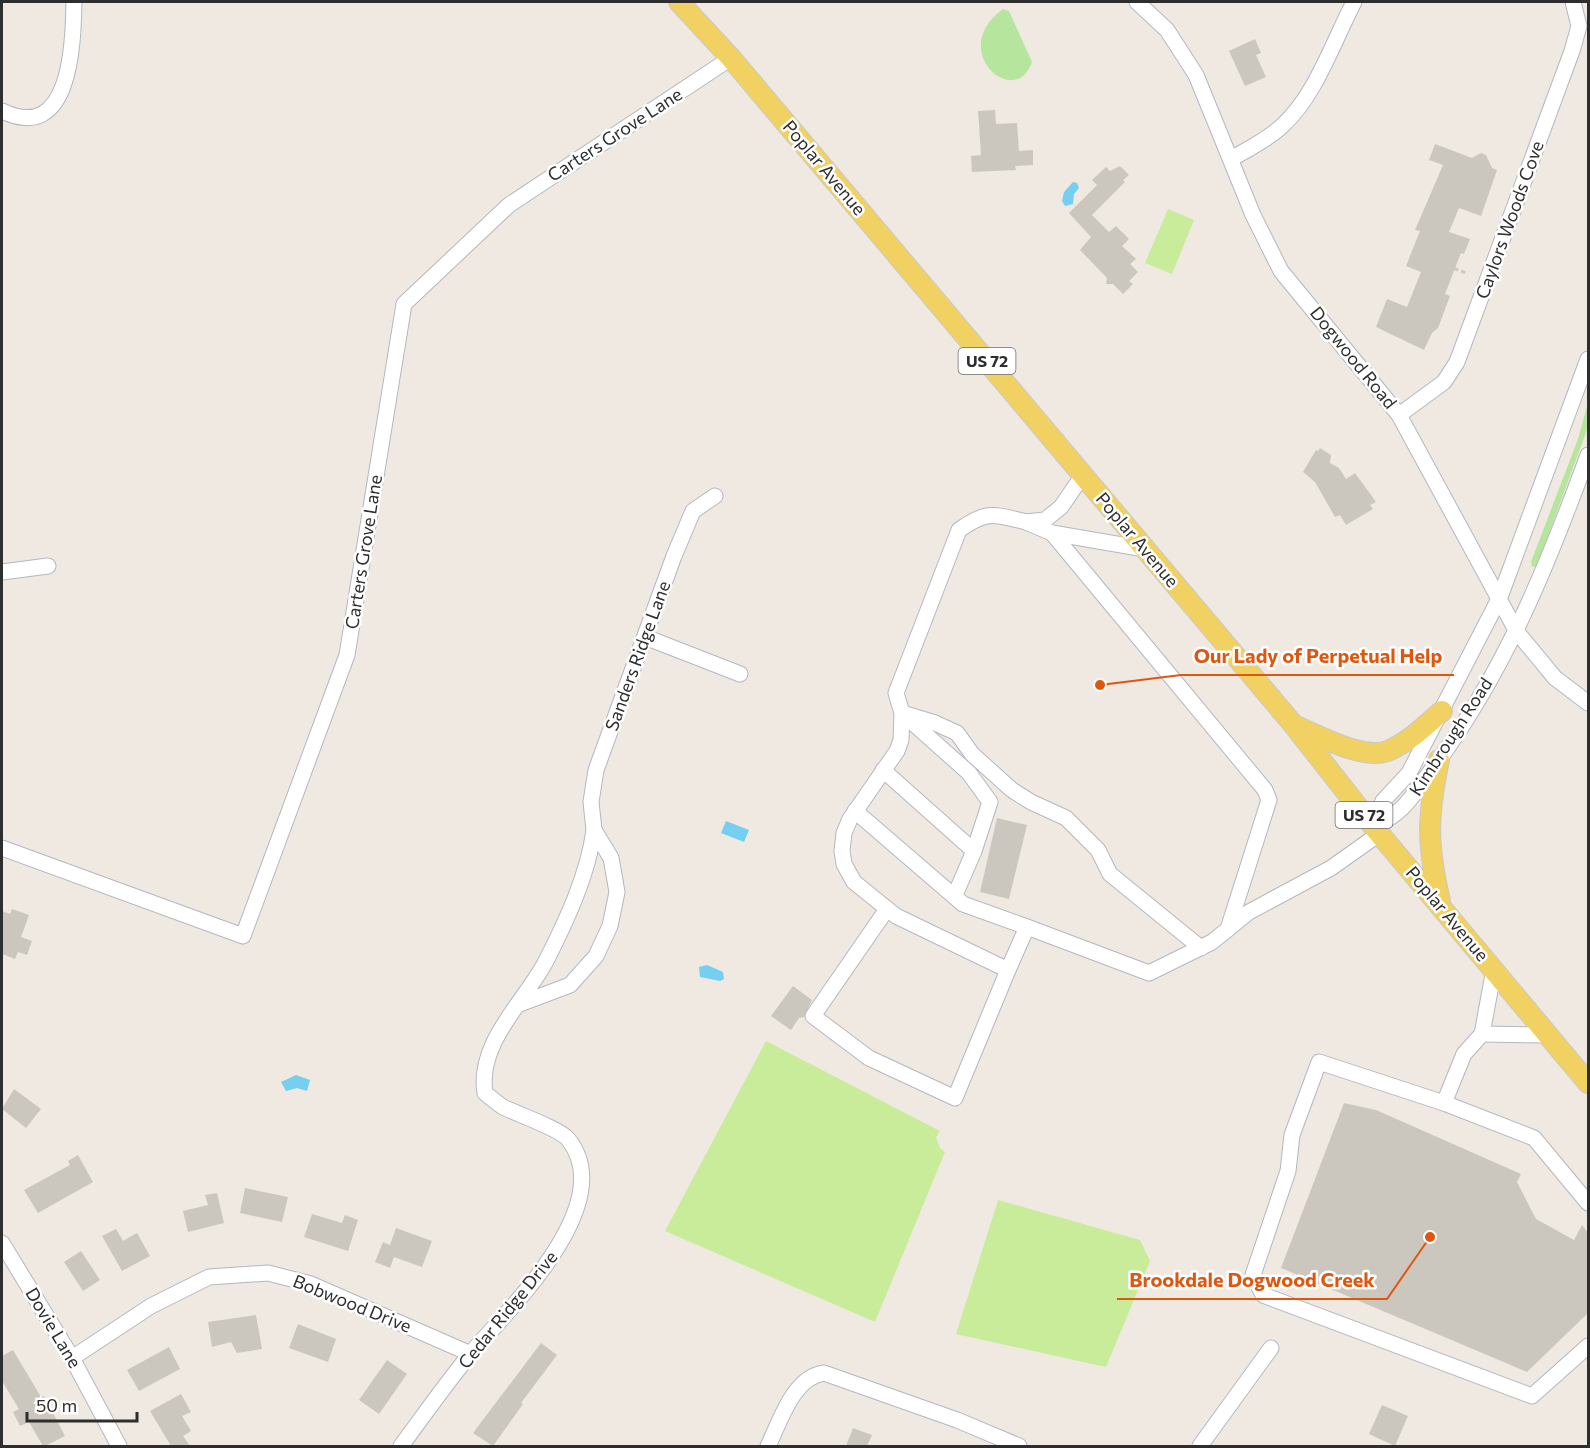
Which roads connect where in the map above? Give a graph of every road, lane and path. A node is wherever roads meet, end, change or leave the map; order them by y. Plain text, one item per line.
1 (74, 2) edge
2 (680, 2) edge
3 (1137, 2) edge
4 (1354, 2) edge
5 (1573, 2) edge
6 (731, 58) junction
7 (2, 111) edge
8 (1231, 159) junction
9 (1447, 266) dead end
10 (1466, 273) dead end
11 (1588, 359) edge
12 (1399, 415) junction
13 (1588, 455) edge
14 (1083, 475) junction
15 (715, 496) dead end
16 (1026, 522) junction
17 (1052, 533) junction
18 (1145, 549) junction
19 (48, 566) dead end
20 (2, 572) edge
21 (1500, 597) junction
22 (1517, 632) junction
23 (645, 637) junction
24 (740, 674) dead end
25 (1588, 703) edge
26 (1442, 711) junction
27 (902, 713) junction
28 (1292, 723) junction
29 (1438, 760) junction
30 (884, 770) junction
31 (855, 811) junction
32 (594, 830) junction
33 (1376, 830) junction
34 (2, 848) edge
35 (974, 850) junction
36 (955, 895) junction
37 (1441, 904) junction
38 (891, 913) junction
39 (1027, 927) junction
40 (1228, 929) junction
41 (1201, 948) junction
42 (1494, 969) junction
43 (1008, 970) junction
44 (517, 1005) junction
45 (498, 1034) joint
46 (1482, 1034) junction
47 (1549, 1035) junction
48 (1588, 1083) edge
49 (1444, 1103) junction
50 (1588, 1203) edge
51 (2, 1242) edge
52 (1588, 1346) edge
53 (1271, 1348) dead end
54 (471, 1354) junction
55 (72, 1358) junction
56 (119, 1446) edge
57 (400, 1446) edge
58 (768, 1446) edge
59 (1019, 1446) edge
60 (1200, 1446) edge

1 - 7 street
2 - 6 main road, Poplar Avenue / US 72
3 - 8 street, Dogwood Road
4 - 8 street
5 - 12 street, Caylors Woods Cove
6 - 14 main road, Poplar Avenue / US 72
6 - 34 street, Carters Grove Lane
8 - 12 street, Dogwood Road
9 - 10 path
11 - 21 street, Kimbrough Road
12 - 21 street, Dogwood Road
13 - 22 street, Kimbrough Road
14 - 16 street
14 - 18 main road, Poplar Avenue / US 72
15 - 23 street, Sanders Ridge Lane
16 - 17 street
16 - 27 street
17 - 18 street
17 - 40 street
18 - 28 main road, Poplar Avenue / US 72
19 - 20 street
21 - 22 street, Dogwood Road
21 - 26 street, Kimbrough Road
22 - 25 street, Dogwood Road
22 - 29 street, Kimbrough Road
23 - 24 street
23 - 32 street, Sanders Ridge Lane
26 - 28 main road
26 - 33 street, Kimbrough Road
27 - 30 street
27 - 35 street
27 - 41 street
28 - 33 main road, Poplar Avenue / US 72
29 - 33 street, Kimbrough Road
29 - 37 main road
30 - 31 street
30 - 35 street
31 - 36 street
31 - 38 street
32 - 44 street, Sanders Ridge Lane
32 - 44 street, Sanders Ridge Lane
33 - 37 main road, Poplar Avenue / US 72
33 - 40 street
35 - 36 street
36 - 39 street
37 - 42 main road, Poplar Avenue / US 72
38 - 43 street
38 - 43 street
39 - 41 street
39 - 43 street
40 - 41 street
42 - 46 street
42 - 47 main road, Poplar Avenue / US 72
44 - 45 street, Sanders Ridge Lane
45 - 54 street, Cedar Ridge Drive
46 - 47 street
46 - 49 street
47 - 48 main road, Poplar Avenue / US 72
49 - 50 street
49 - 52 street
51 - 55 street, Dovie Lane
53 - 60 street
54 - 55 street, Bobwood Drive
54 - 57 street, Cedar Ridge Drive
55 - 56 street, Dovie Lane
58 - 59 street

